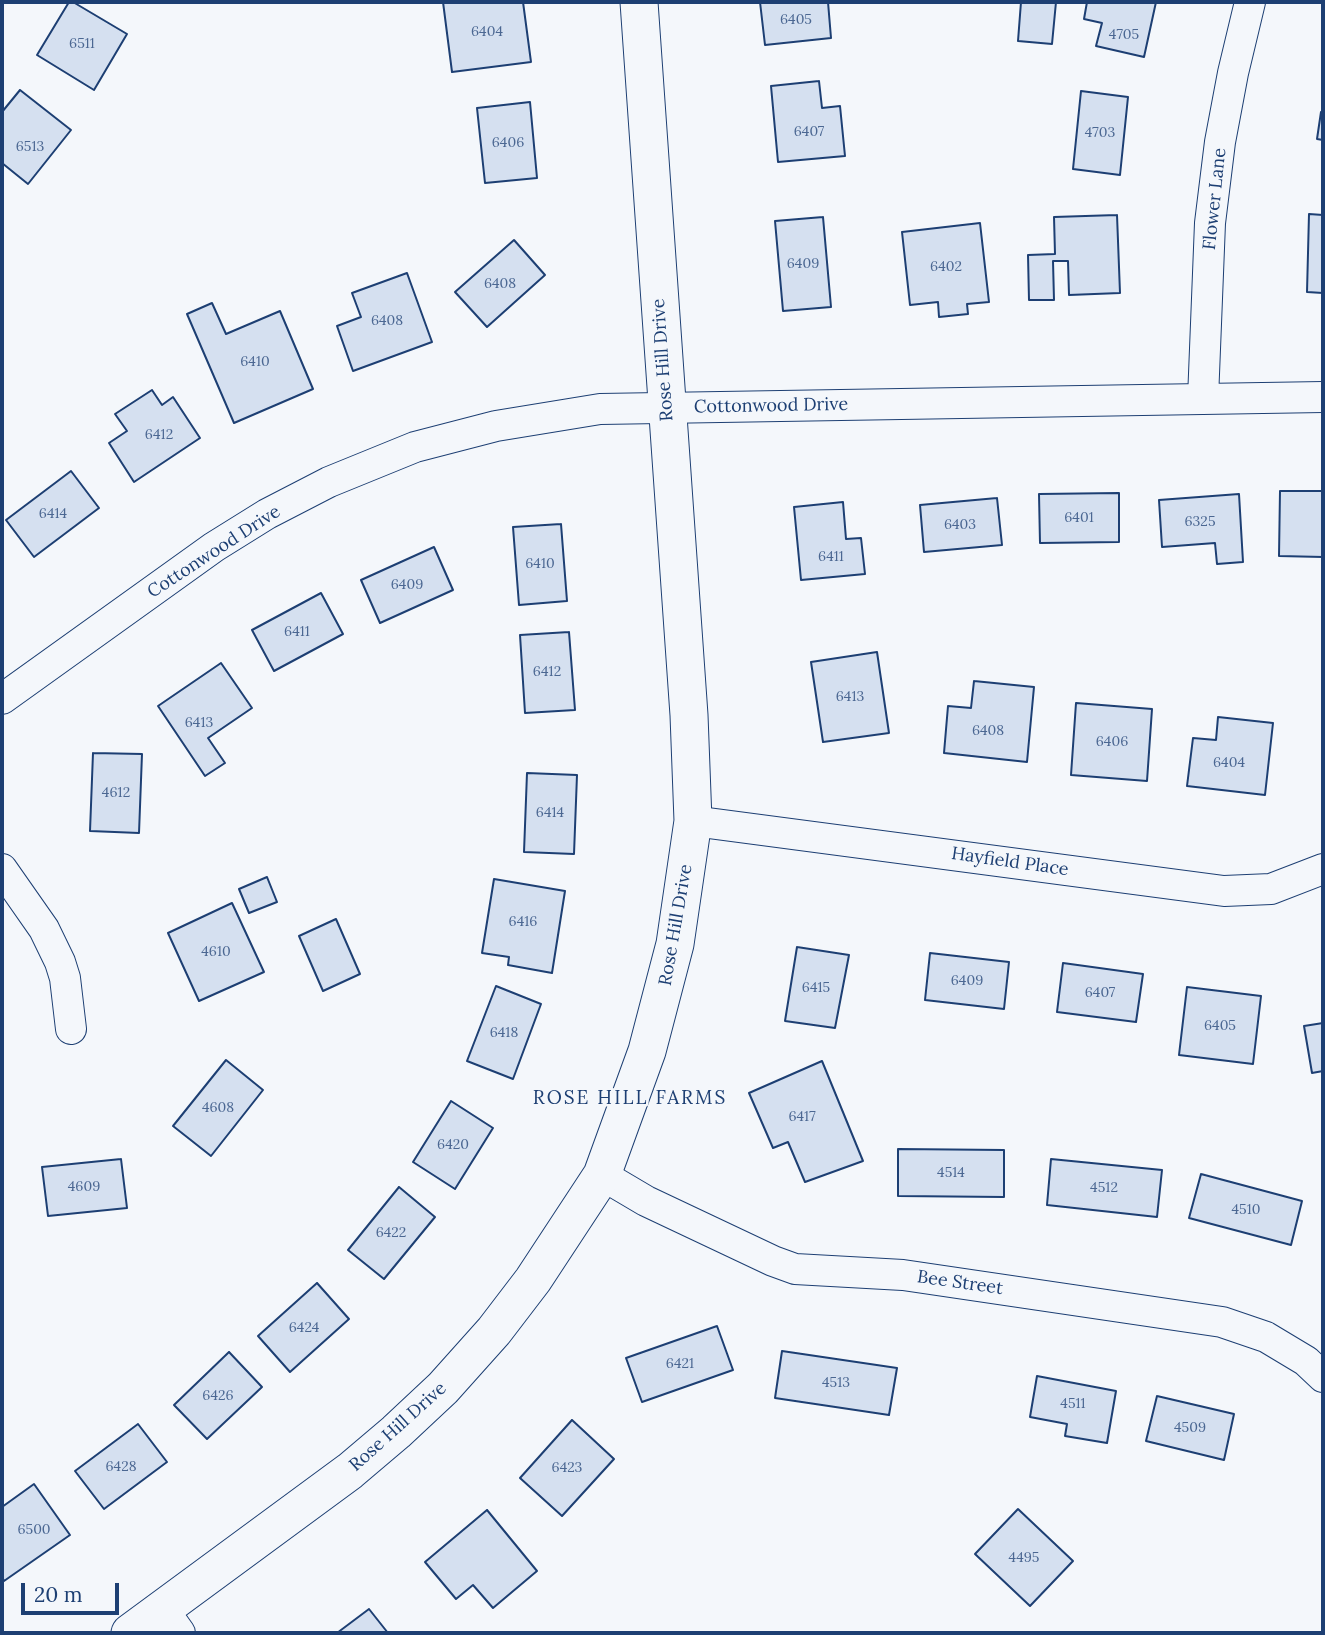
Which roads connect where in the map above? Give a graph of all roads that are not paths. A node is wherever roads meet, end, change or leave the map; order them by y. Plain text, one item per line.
1 (639, 2) edge
2 (1250, 2) edge
3 (1323, 397) edge
4 (1203, 398) junction
5 (667, 408) junction
6 (2, 699) edge
7 (693, 821) junction
8 (2, 869) edge
9 (1323, 869) edge
10 (71, 1029) dead end
11 (601, 1175) junction
12 (1323, 1377) edge
13 (172, 1621) edge
14 (130, 1633) edge

1 - 5 street, Rose Hill Drive
2 - 4 street, Flower Lane
3 - 4 street, Cottonwood Drive
4 - 5 street, Cottonwood Drive
5 - 6 street, Cottonwood Drive
5 - 7 street, Rose Hill Drive
7 - 9 street, Hayfield Place
7 - 11 street, Rose Hill Drive
8 - 10 street
11 - 12 street, Bee Street
11 - 13 street, Rose Hill Drive
13 - 14 street, Rose Hill Drive

